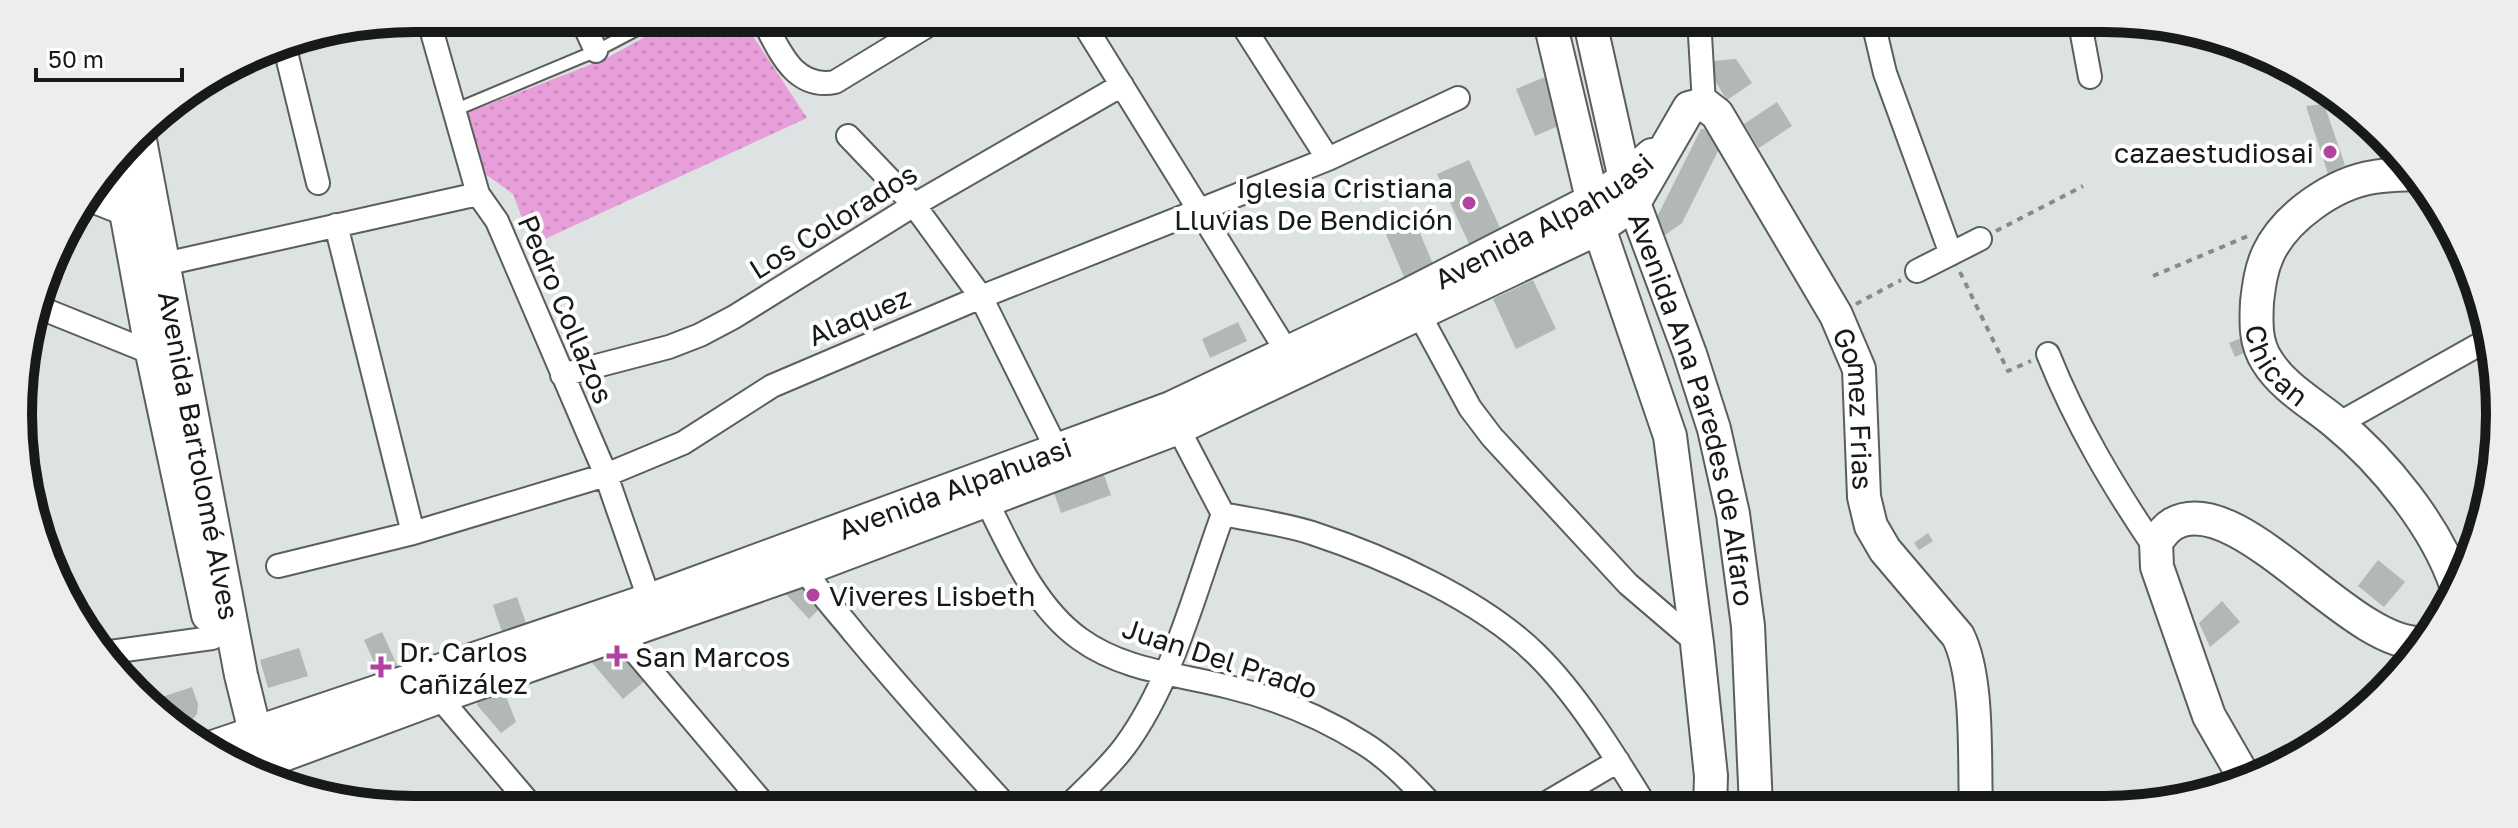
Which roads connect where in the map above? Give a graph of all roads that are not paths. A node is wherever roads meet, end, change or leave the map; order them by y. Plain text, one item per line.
1 (432, 32) edge
2 (587, 32) edge
3 (632, 32) edge
4 (770, 32) edge
5 (909, 32) edge
6 (1089, 32) edge
7 (1247, 32) edge
8 (1552, 32) edge
9 (1592, 32) edge
10 (1700, 32) edge
11 (1875, 32) edge
12 (2082, 32) edge
13 (596, 51) junction
14 (286, 54) edge
15 (2090, 77) dead end
16 (1122, 85) junction
17 (1458, 98) dead end
18 (1704, 104) junction
19 (455, 110) junction
20 (848, 136) dead end
21 (140, 148) edge
22 (1328, 159) junction
23 (119, 172) edge
24 (2402, 175) edge
25 (318, 183) dead end
26 (1630, 191) junction
27 (478, 194) junction
28 (96, 203) edge
29 (914, 205) junction
30 (1198, 210) junction
31 (1596, 214) junction
32 (127, 215) junction
33 (336, 225) junction
34 (1980, 239) road end
35 (1951, 254) junction
36 (151, 267) junction
37 (1917, 271) road end
38 (981, 297) junction
39 (46, 310) edge
40 (1419, 314) junction
41 (2480, 344) edge
42 (152, 353) junction
43 (2051, 354) road end
44 (1293, 361) junction
45 (562, 375) junction
46 (2338, 424) junction
47 (1178, 428) junction
48 (1057, 450) junction
49 (606, 475) junction
50 (986, 500) junction
51 (1223, 514) junction
52 (413, 533) junction
53 (2156, 545) junction
54 (801, 558) junction
55 (278, 566) dead end
56 (2451, 575) edge
57 (654, 611) junction
58 (618, 622) junction
59 (212, 638) junction
60 (2411, 641) edge
61 (1697, 643) junction
62 (115, 651) edge
63 (1166, 672) junction
64 (439, 697) junction
65 (245, 757) edge
66 (1618, 761) junction
67 (2241, 771) edge
68 (523, 796) edge
69 (757, 796) edge
70 (997, 796) edge
71 (1078, 796) edge
72 (1423, 796) edge
73 (1558, 796) edge
74 (1640, 796) edge
75 (1710, 796) edge
76 (1756, 796) edge
77 (1976, 796) edge

1 - 19 street, Pedro Collazos
2 - 13 street
3 - 13 lane
4 - 5 street
6 - 16 street
7 - 22 street
8 - 31 main road, Avenida Ana Paredes de Alfaro
9 - 26 main road, Avenida Ana Paredes de Alfaro
10 - 18 street
11 - 35 street
12 - 15 street
13 - 19 lane
14 - 25 street
16 - 29 street, Los Colorados
16 - 30 street
17 - 22 street, Alaquez
18 - 26 main road, Avenida Alpahuasi
18 - 77 main road, Gomez Frias
19 - 27 street, Pedro Collazos
20 - 29 street
21 - 36 main road, Avenida Bartolomé Alves
22 - 30 street, Alaquez
23 - 32 main road, Avenida Bartolomé Alves
24 - 46 main road, Chican
26 - 31 main road, Avenida Alpahuasi
26 - 76 main road, Avenida Ana Paredes de Alfaro
27 - 33 street
27 - 45 street, Pedro Collazos
28 - 32 street
29 - 38 street
29 - 45 street, Los Colorados
30 - 38 street, Alaquez
30 - 44 street
31 - 40 main road, Avenida Alpahuasi
31 - 44 main road, Avenida Alpahuasi
31 - 61 main road, Avenida Ana Paredes de Alfaro
32 - 36 main road, Avenida Bartolomé Alves
33 - 36 street
33 - 52 street
34 - 35 street
35 - 37 street
36 - 42 main road, Avenida Bartolomé Alves
36 - 65 main road, Avenida Bartolomé Alves
38 - 48 street
38 - 49 street, Alaquez
39 - 42 street
40 - 44 main road, Avenida Alpahuasi
40 - 61 street
41 - 46 street
42 - 59 main road, Avenida Bartolomé Alves
43 - 53 street
44 - 47 main road, Avenida Alpahuasi
44 - 48 main road, Avenida Alpahuasi
45 - 49 street, Pedro Collazos
46 - 56 main road, Chican
47 - 50 main road, Avenida Alpahuasi
47 - 51 street
48 - 54 main road, Avenida Alpahuasi
49 - 52 street, Alaquez
49 - 57 street, Pedro Collazos
50 - 54 main road, Avenida Alpahuasi
50 - 63 street, Juan Del Prado
51 - 63 street
51 - 66 street
52 - 55 street, Alaquez
53 - 60 main road
53 - 67 main road
54 - 57 main road, Avenida Alpahuasi
54 - 70 street
57 - 58 main road, Avenida Alpahuasi
58 - 64 main road, Avenida Alpahuasi
58 - 65 main road, Avenida Alpahuasi
58 - 69 street
59 - 62 street
59 - 65 main road, Avenida Bartolomé Alves
61 - 75 main road, Avenida Ana Paredes de Alfaro
63 - 71 street
63 - 72 street, Juan Del Prado
64 - 65 main road, Avenida Alpahuasi
64 - 68 street
66 - 73 street
66 - 74 street

